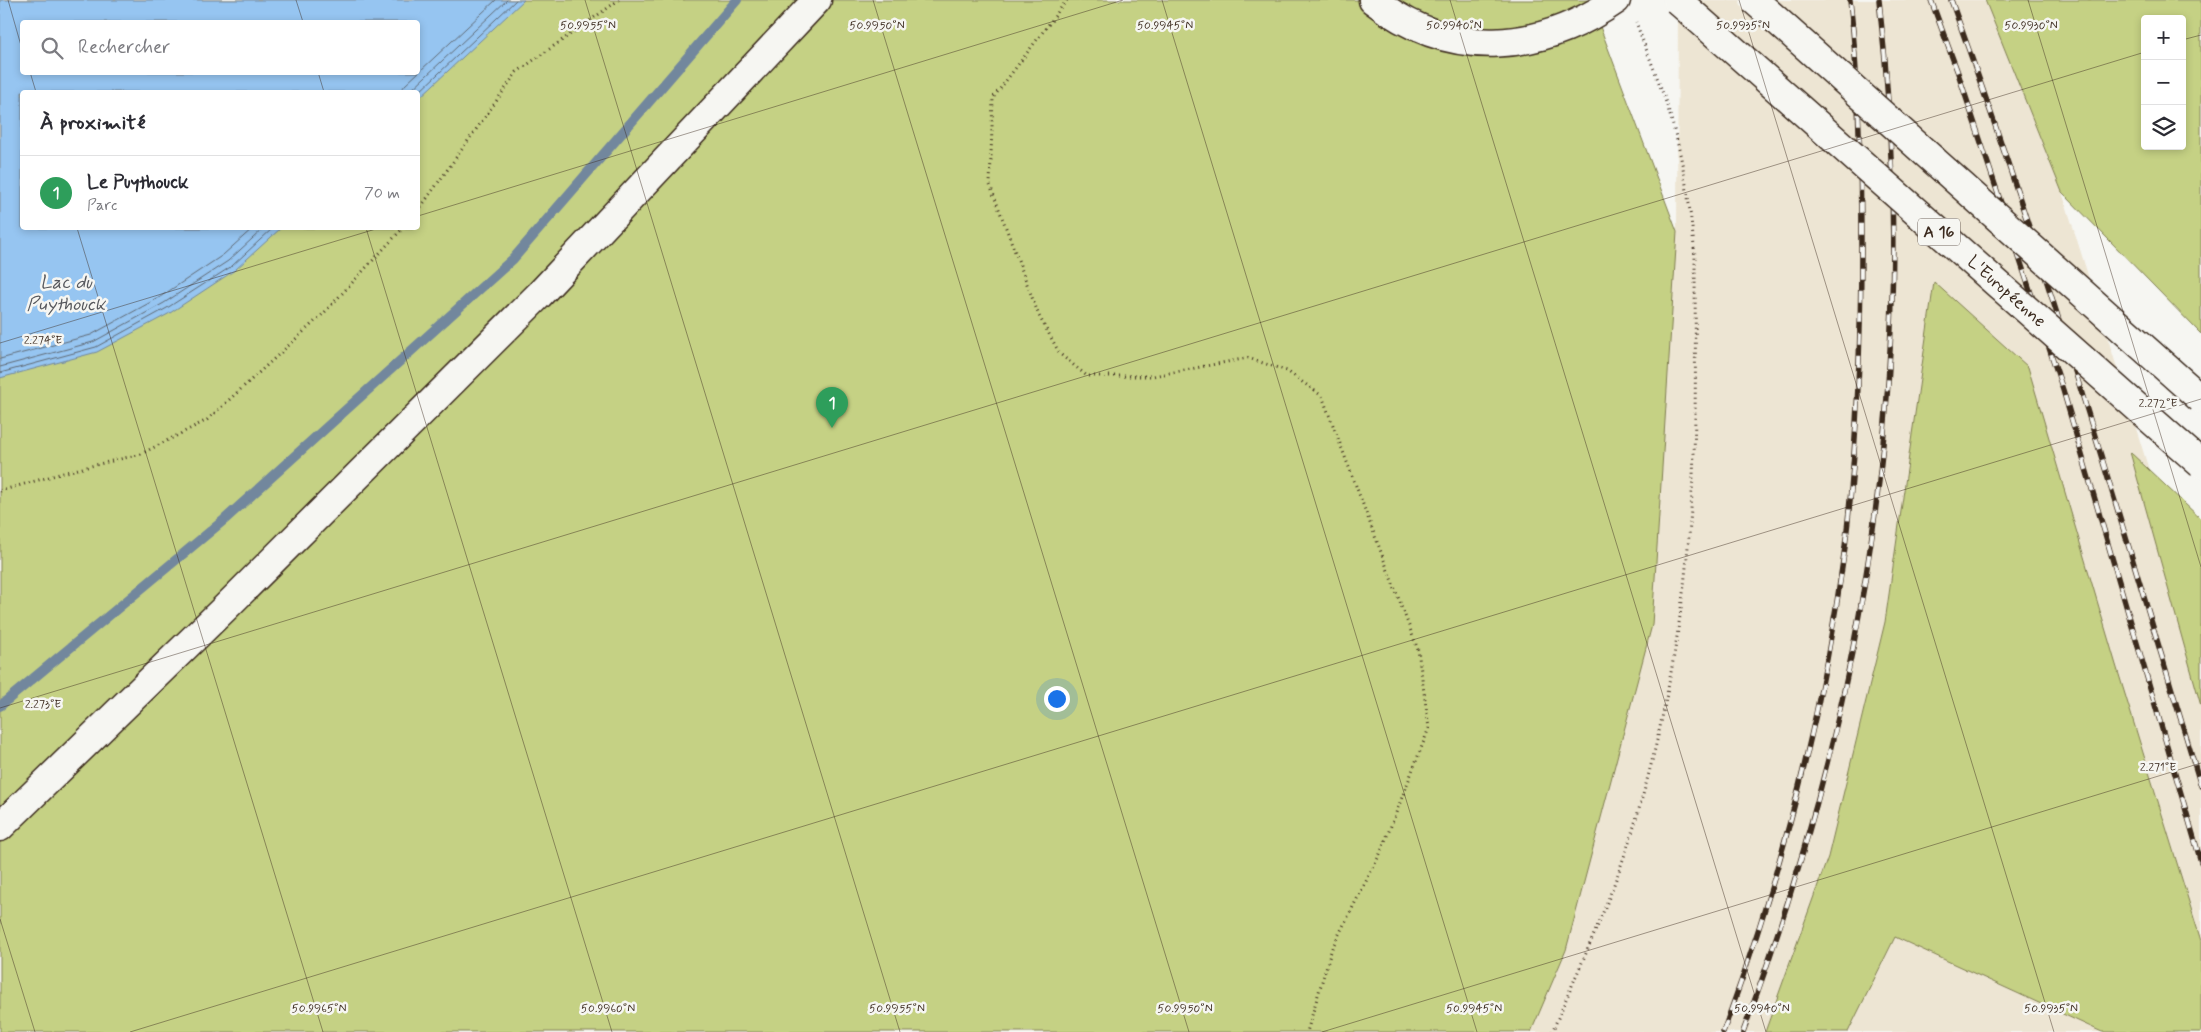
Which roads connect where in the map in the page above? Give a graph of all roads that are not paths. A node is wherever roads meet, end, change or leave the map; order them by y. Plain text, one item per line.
1 (817, 0) edge
2 (1373, 0) edge
3 (1677, 0) edge
4 (1754, 0) edge
5 (1625, 9) edge
6 (2201, 399) edge
7 (2201, 464) edge
8 (0, 827) edge

1 - 8 main road
2 - 5 main road
3 - 7 main road, L'Européenne / A 16, bridge
4 - 6 main road, A 16, bridge

